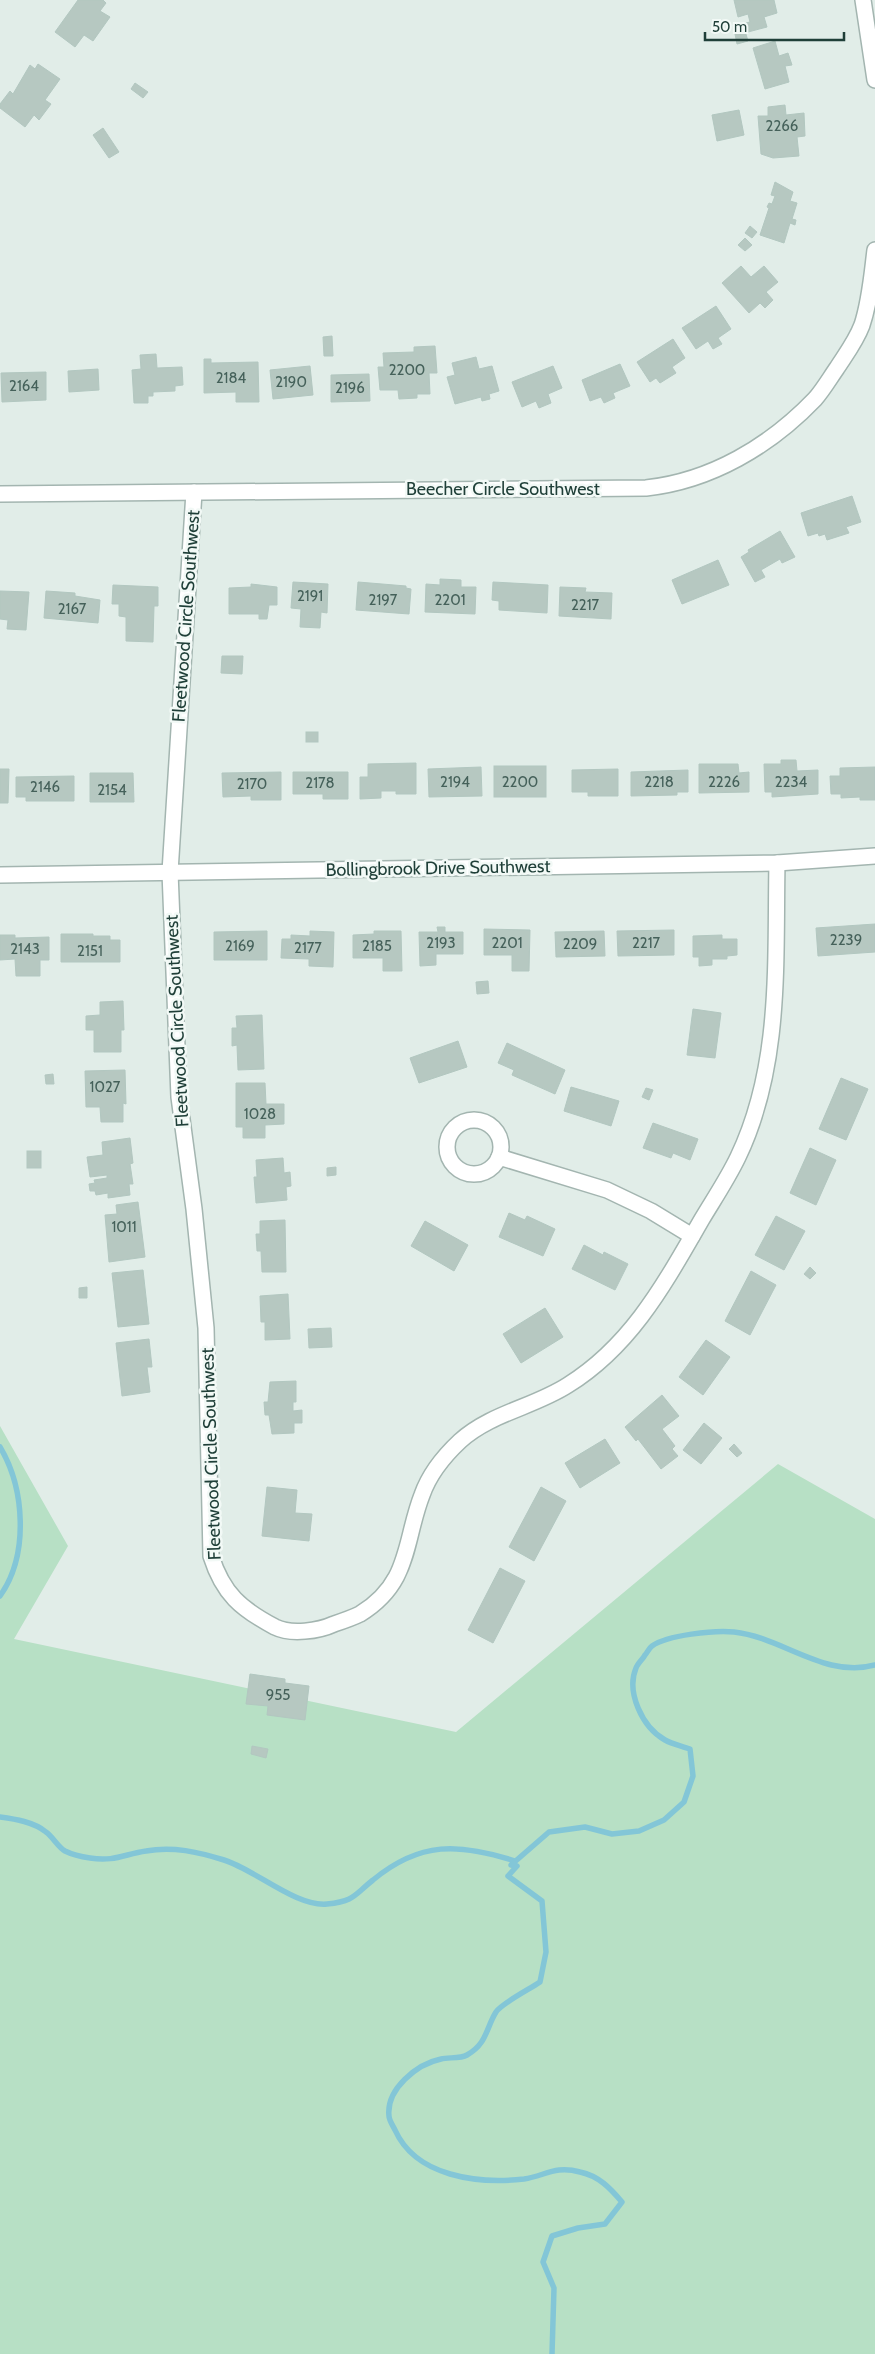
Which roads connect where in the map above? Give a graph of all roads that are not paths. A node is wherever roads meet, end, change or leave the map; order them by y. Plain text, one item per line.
1 (863, 0) edge
2 (875, 80) edge
3 (875, 250) edge
4 (194, 492) junction
5 (0, 494) edge
6 (875, 856) edge
7 (777, 863) junction
8 (170, 872) junction
9 (0, 875) edge
10 (499, 1156) dead end
11 (692, 1236) junction

1 - 2 street
3 - 4 street, Beecher Circle Southwest
4 - 5 street, Beecher Circle Southwest
4 - 8 street, Fleetwood Circle Southwest
6 - 7 street, Bollingbrook Drive Southwest
7 - 8 street, Bollingbrook Drive Southwest
7 - 11 street, Fleetwood Circle Southwest
8 - 9 street, Bollingbrook Drive Southwest
8 - 11 street, Fleetwood Circle Southwest
10 - 11 street

